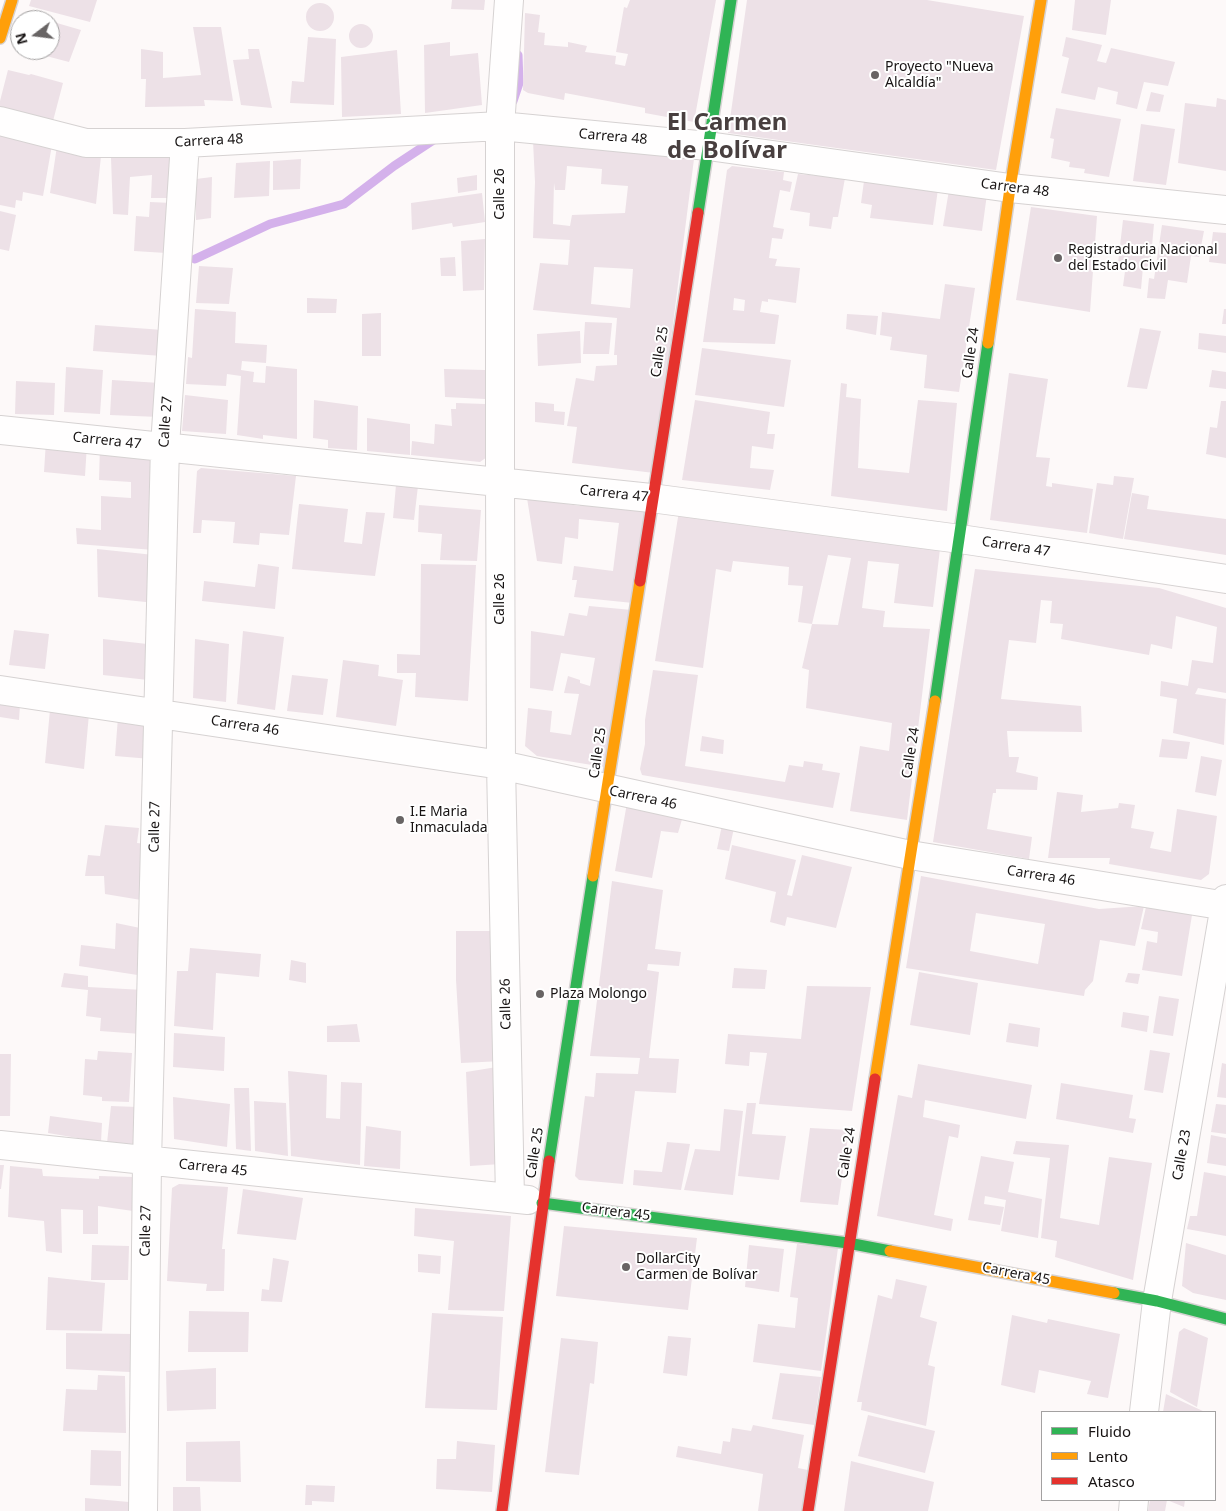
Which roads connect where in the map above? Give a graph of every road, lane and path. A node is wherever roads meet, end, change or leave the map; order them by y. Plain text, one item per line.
1 (12, 0) edge
2 (509, 0) edge
3 (730, 0) edge
4 (1040, 0) edge
5 (0, 38) edge
6 (0, 121) edge
7 (500, 126) junction
8 (185, 143) junction
9 (708, 146) junction
10 (1010, 188) junction
11 (1226, 210) edge
12 (0, 430) edge
13 (165, 446) junction
14 (500, 481) junction
15 (651, 498) junction
16 (960, 539) junction
17 (1226, 579) edge
18 (0, 690) edge
19 (158, 713) junction
20 (502, 766) junction
21 (608, 790) junction
22 (910, 855) junction
23 (1226, 904) edge
24 (0, 1145) edge
25 (147, 1162) junction
26 (510, 1198) junction
27 (542, 1202) junction
28 (848, 1243) junction
29 (1157, 1301) junction
30 (1226, 1319) edge
31 (1144, 1411) edge
32 (143, 1511) edge
33 (502, 1511) edge
34 (808, 1511) edge

1 - 5 street
2 - 7 street, Calle 26
3 - 9 street, Calle 25
4 - 10 street, Calle 24
6 - 8 street, Carrera 48
7 - 8 street, Carrera 48
7 - 9 street, Carrera 48
7 - 14 street, Calle 26
8 - 13 street, Calle 27
9 - 10 street, Carrera 48
9 - 15 street, Calle 25
10 - 11 street, Carrera 48
10 - 16 street, Calle 24
12 - 13 street, Carrera 47
13 - 14 street, Carrera 47
13 - 19 street, Calle 27
14 - 15 street, Carrera 47
14 - 20 street, Calle 26
15 - 16 street, Carrera 47
15 - 21 street, Calle 25
16 - 17 street, Carrera 47
16 - 22 street, Calle 24
18 - 19 street, Carrera 46
19 - 20 street, Carrera 46
19 - 25 street, Calle 27
20 - 21 street, Carrera 46
20 - 26 street, Calle 26
21 - 22 street, Carrera 46
21 - 27 street, Calle 25
22 - 23 street, Carrera 46
22 - 28 street, Calle 24
23 - 29 street, Calle 23
24 - 25 street, Carrera 45
25 - 26 street, Carrera 45
25 - 32 street, Calle 27
26 - 27 street, Carrera 45
27 - 28 street, Carrera 45
27 - 33 street, Calle 25
28 - 29 street, Carrera 45
28 - 34 street, Calle 24
29 - 30 street, Carrera 45
29 - 31 street, Calle 23

